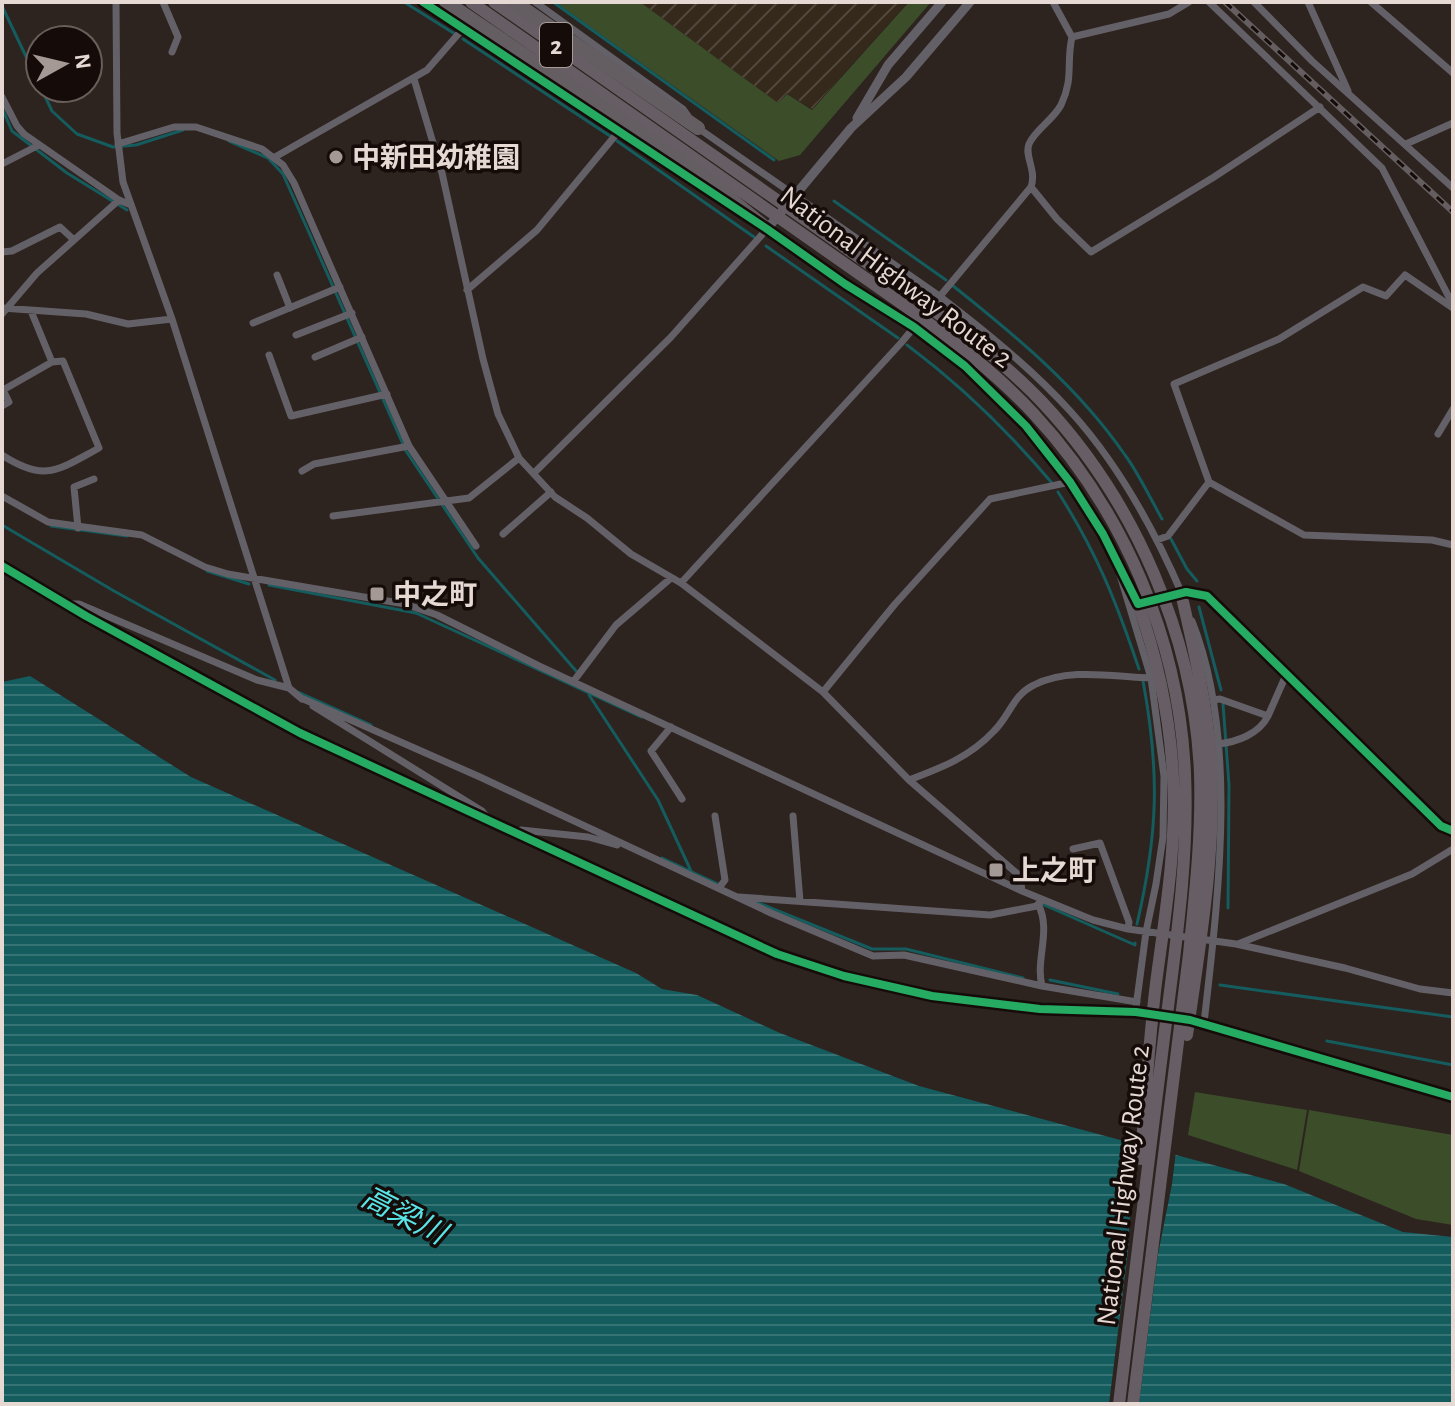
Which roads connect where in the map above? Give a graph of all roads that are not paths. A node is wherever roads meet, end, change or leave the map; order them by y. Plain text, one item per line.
1 (116, 2) edge
2 (163, 2) edge
3 (423, 2) edge
4 (446, 2) edge
5 (471, 2) edge
6 (494, 2) edge
7 (514, 2) edge
8 (535, 2) edge
9 (942, 2) edge
10 (970, 2) edge
11 (1053, 2) edge
12 (1189, 2) edge
13 (1209, 2) edge
14 (1254, 2) edge
15 (1308, 2) edge
16 (1371, 2) edge
17 (467, 25) junction
18 (1072, 37) junction
19 (172, 52) dead end
20 (1453, 73) edge
21 (414, 79) junction
22 (1349, 93) junction
23 (3, 100) edge
24 (1320, 107) junction
25 (1453, 123) edge
26 (698, 128) junction
27 (851, 128) junction
28 (619, 131) junction
29 (1406, 144) junction
30 (118, 146) junction
31 (36, 147) junction
32 (275, 157) junction
33 (2, 164) edge
34 (1031, 187) junction
35 (1453, 188) edge
36 (795, 195) junction
37 (117, 202) junction
38 (131, 205) junction
39 (767, 229) junction
40 (74, 240) junction
41 (2, 252) edge
42 (277, 275) dead end
43 (337, 288) junction
44 (467, 290) junction
45 (938, 295) junction
46 (1453, 307) edge
47 (290, 308) junction
48 (3, 310) edge
49 (31, 311) junction
50 (348, 314) junction
51 (172, 319) junction
52 (253, 323) dead end
53 (914, 327) junction
54 (296, 335) dead end
55 (359, 338) junction
56 (269, 355) dead end
57 (315, 357) dead end
58 (52, 362) junction
59 (383, 395) junction
60 (2, 406) edge
61 (1453, 409) edge
62 (1438, 434) dead end
63 (406, 447) junction
64 (2, 455) edge
65 (519, 458) junction
66 (302, 471) dead end
67 (534, 473) junction
68 (94, 479) dead end
69 (1070, 482) junction
70 (1209, 482) junction
71 (551, 492) junction
72 (2, 496) edge
73 (443, 502) junction
74 (333, 516) dead end
75 (78, 528) junction
76 (503, 534) dead end
77 (1157, 540) junction
78 (1453, 545) edge
79 (476, 546) dead end
80 (1117, 561) junction
81 (2, 566) edge
82 (671, 578) junction
83 (255, 580) junction
84 (681, 583) junction
85 (1181, 593) junction
86 (65, 604) junction
87 (1138, 604) junction
88 (1286, 675) junction
89 (1151, 678) junction
90 (573, 682) junction
91 (289, 688) junction
92 (823, 692) junction
93 (301, 698) junction
94 (1213, 700) junction
95 (1268, 716) junction
96 (671, 727) junction
97 (1224, 744) junction
98 (909, 780) junction
99 (682, 799) dead end
100 (715, 816) dead end
101 (793, 816) dead end
102 (490, 822) junction
103 (1453, 831) edge
104 (519, 834) junction
105 (623, 844) junction
106 (1073, 849) dead end
107 (1453, 849) edge
108 (1160, 861) junction
109 (1218, 866) junction
110 (720, 886) junction
111 (1022, 891) junction
112 (736, 897) junction
113 (800, 901) junction
114 (1040, 902) junction
115 (1128, 929) junction
116 (1146, 932) junction
117 (1213, 941) junction
118 (1236, 944) junction
119 (1042, 986) junction
120 (1453, 993) edge
121 (1136, 1007) junction
122 (1204, 1023) junction
123 (1453, 1097) edge
124 (1139, 1234) junction
125 (1154, 1235) junction
126 (1119, 1404) edge
127 (1133, 1404) edge

1 - 30 street
2 - 19 street
3 - 17 street
4 - 39 highway
5 - 124 highway, National Highway Route 2 / 2
6 - 125 highway, National Highway Route 2 / 2
7 - 26 highway
8 - 26 street
9 - 27 street
10 - 27 street
11 - 18 street
12 - 18 street
13 - 24 street
14 - 22 street
15 - 22 street
16 - 20 street
17 - 21 street
17 - 28 street
18 - 34 street
21 - 32 street
21 - 44 street
22 - 29 street
23 - 31 street
24 - 34 street
24 - 46 street
25 - 29 street
26 - 36 street
27 - 36 street
28 - 39 street
28 - 44 street
29 - 35 street
30 - 32 street
30 - 38 street
31 - 33 street
31 - 37 street
32 - 43 street
34 - 45 street
36 - 39 street
36 - 45 street
37 - 38 street
37 - 40 street
38 - 51 street
39 - 53 street
39 - 67 street
40 - 41 street
40 - 48 street
42 - 47 street
43 - 47 street
43 - 50 street
44 - 65 street
45 - 53 street
45 - 77 street
46 - 70 street
47 - 52 street
48 - 49 street
49 - 51 street
49 - 58 street
50 - 54 street
50 - 55 street
51 - 83 street
53 - 69 street
53 - 84 street
55 - 57 street
55 - 59 street
56 - 59 street
58 - 60 street
58 - 64 street
59 - 63 street
61 - 62 street
63 - 66 street
63 - 73 street
65 - 67 street
65 - 73 street
67 - 71 street
68 - 75 street
69 - 80 street
69 - 92 street
70 - 77 street
70 - 78 street
71 - 76 street
71 - 82 street
72 - 75 street
73 - 74 street
73 - 79 street
75 - 83 street
77 - 85 street
80 - 87 street
80 - 89 street
81 - 86 street
82 - 84 street
82 - 90 street
83 - 90 street
83 - 91 street
84 - 92 street
85 - 87 street
85 - 88 street
85 - 94 street
85 - 125 highway
86 - 91 street
86 - 102 street
87 - 124 highway
88 - 95 street
88 - 103 street
89 - 98 street
89 - 108 street
90 - 96 street
91 - 93 street
92 - 98 street
93 - 102 street
93 - 105 street
94 - 95 street
94 - 97 street
95 - 97 street
96 - 99 street
96 - 111 street
97 - 109 street
98 - 111 street
100 - 110 street
101 - 113 street
102 - 104 street
104 - 105 street
104 - 121 street
105 - 110 street
106 - 115 street
107 - 118 street
108 - 109 street
108 - 116 street
109 - 117 street
110 - 112 street
111 - 114 street
112 - 113 street
112 - 119 street
113 - 114 street
114 - 115 street
114 - 119 street
115 - 116 street
116 - 117 street
116 - 121 street
117 - 118 street
117 - 122 street
118 - 120 street
119 - 121 street
121 - 122 street
122 - 123 street
124 - 126 highway, National Highway Route 2 / 2
125 - 127 highway, National Highway Route 2 / 2

